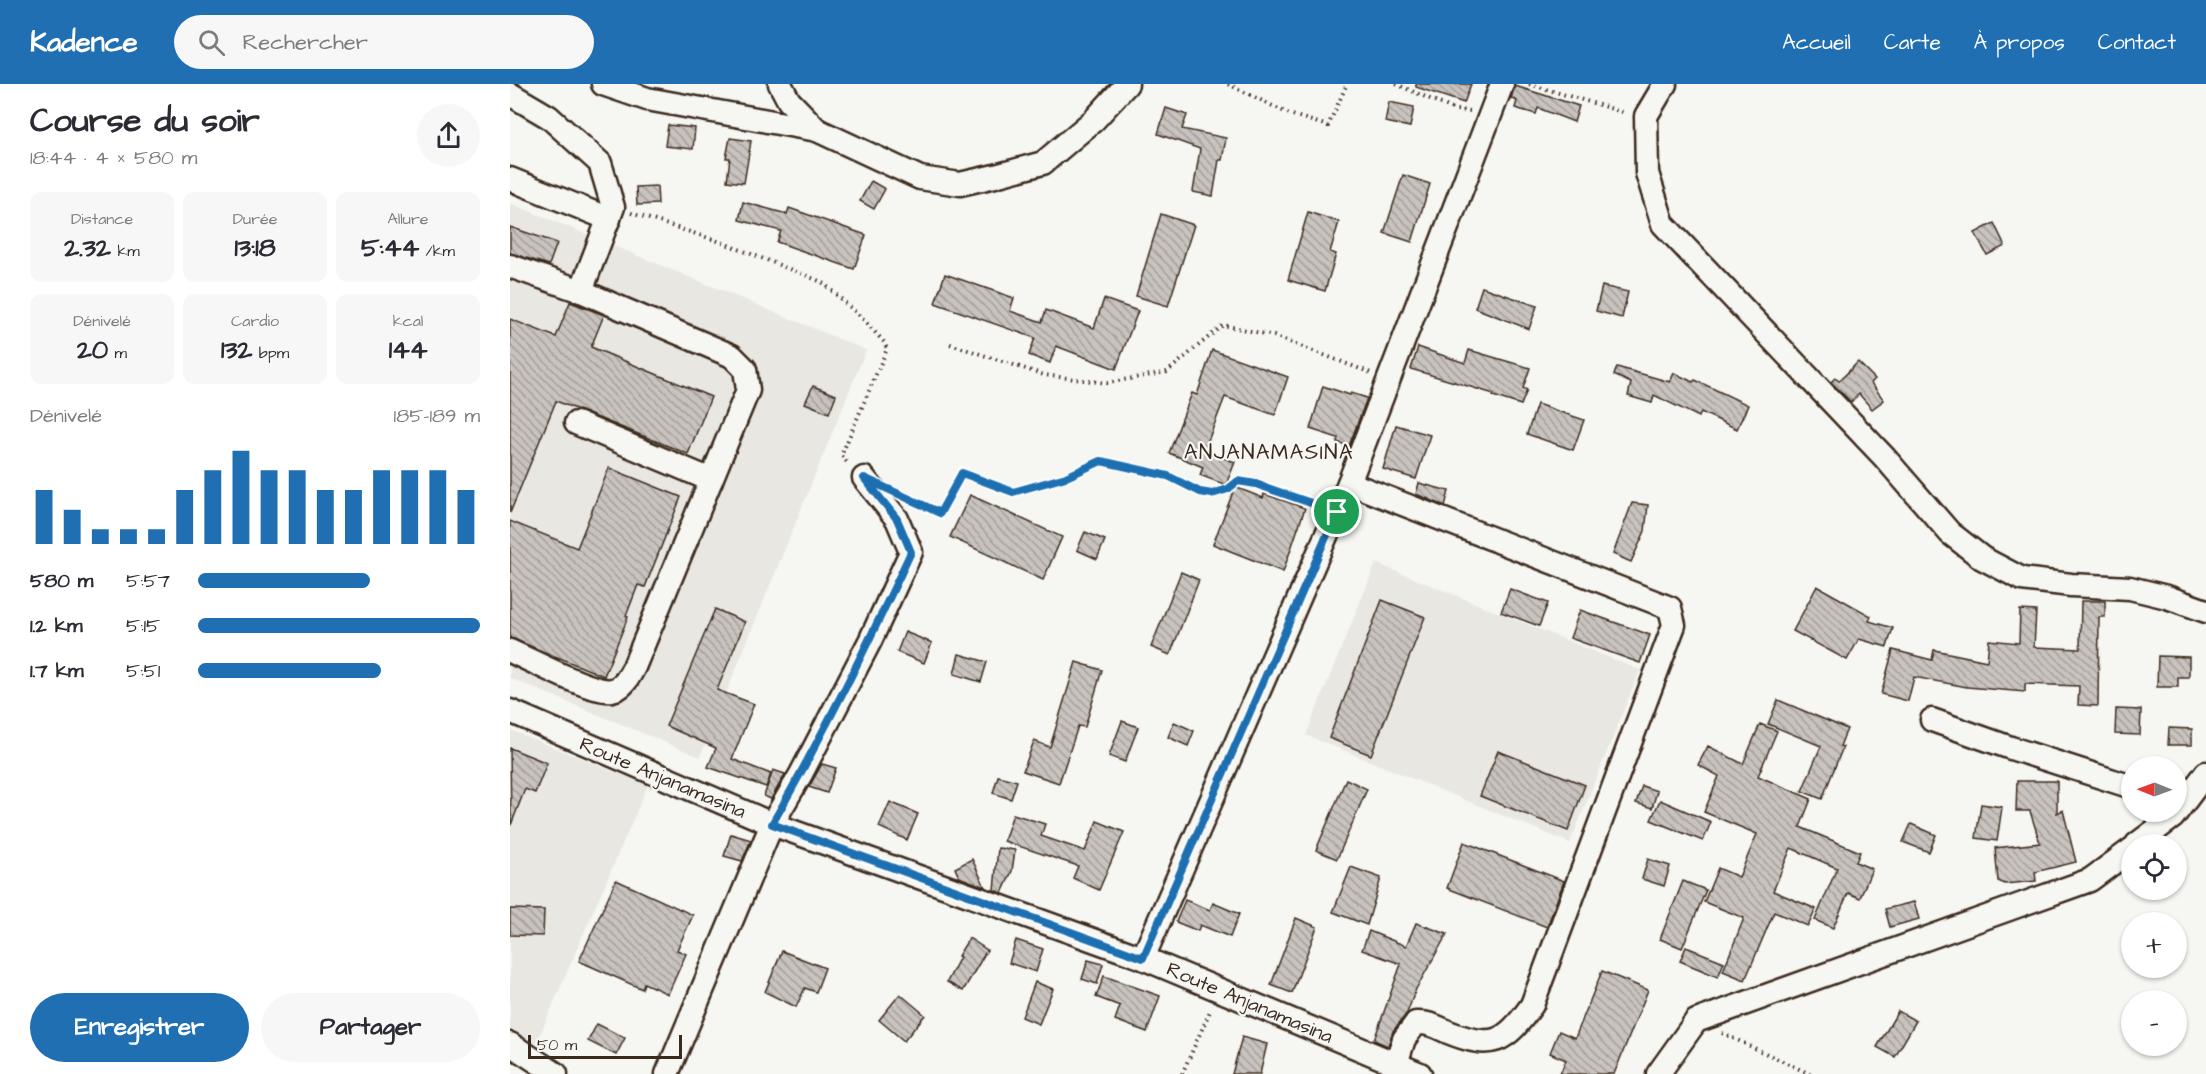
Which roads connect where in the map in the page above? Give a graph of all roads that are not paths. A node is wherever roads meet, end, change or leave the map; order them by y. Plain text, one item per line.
1 (603, 84) edge
2 (780, 84) edge
3 (1127, 84) edge
4 (1502, 84) edge
5 (1665, 84) edge
6 (645, 92) edge
7 (510, 94) edge
8 (817, 130) junction
9 (510, 179) edge
10 (611, 213) junction
11 (510, 266) edge
12 (581, 291) junction
13 (576, 423) dead end
14 (864, 478) road end
15 (711, 480) junction
16 (1349, 483) junction
17 (2206, 611) edge
18 (510, 651) edge
19 (510, 711) edge
20 (1932, 720) dead end
21 (2206, 773) edge
22 (2121, 783) edge
23 (2187, 794) edge
24 (2166, 822) edge
25 (772, 824) junction
26 (2150, 834) edge
27 (2121, 857) edge
28 (1143, 958) junction
29 (510, 1044) edge
30 (1396, 1064) junction
31 (556, 1074) edge
32 (667, 1074) edge
33 (1420, 1074) edge
34 (1658, 1074) edge

1 - 6 street
2 - 8 street
3 - 8 street
4 - 16 street
5 - 17 street
6 - 8 street
7 - 10 street
9 - 10 street
10 - 12 street
11 - 12 street
12 - 15 street
13 - 15 street
14 - 25 street
15 - 18 street
16 - 28 street
16 - 30 street
19 - 25 street, Route Anjanamasina
20 - 22 street
21 - 23 street
24 - 26 street
25 - 28 street, Route Anjanamasina
25 - 32 street
27 - 34 street
28 - 30 street, Route Anjanamasina
29 - 31 street
30 - 33 street, Route Anjanamasina

